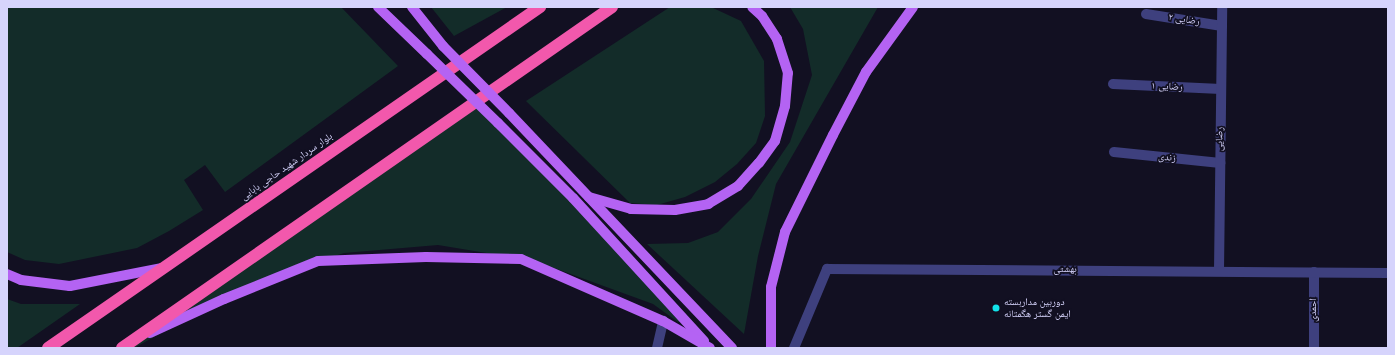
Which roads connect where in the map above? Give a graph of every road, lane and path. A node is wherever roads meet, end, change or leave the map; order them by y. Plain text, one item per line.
1 (378, 7) edge
2 (412, 7) edge
3 (540, 7) edge
4 (612, 7) edge
5 (752, 7) edge
6 (913, 7) edge
7 (1222, 7) edge
8 (1146, 14) dead end
9 (1222, 26) junction
10 (1113, 84) dead end
11 (1221, 89) junction
12 (1114, 152) dead end
13 (1220, 163) junction
14 (588, 197) junction
15 (164, 267) junction
16 (1219, 271) junction
17 (1314, 272) junction
18 (1388, 273) edge
19 (7, 274) edge
20 (663, 321) junction
21 (125, 346) edge
22 (48, 348) edge
23 (657, 348) edge
24 (710, 348) edge
25 (732, 348) edge
26 (771, 348) edge
27 (794, 348) edge
28 (1314, 348) edge

1 - 24 main road, bridge
2 - 14 main road, bridge
3 - 15 highway, بلوار سردار شهید حاجی بابایی
4 - 21 highway
5 - 14 main road
6 - 26 main road
7 - 9 street, رضایی
8 - 9 street, رضایی ۲
9 - 11 street, رضایی
10 - 11 street, رضایی ۱
11 - 13 street, رضایی
12 - 13 street, زندی
13 - 16 street, رضایی
14 - 25 main road
15 - 19 main road
15 - 22 highway, بلوار سردار شهید حاجی بابایی
16 - 17 street, بهشتی
16 - 27 street, بهشتی
17 - 18 street, بهشتی
17 - 28 street, احمدی
20 - 21 main road
20 - 23 street
20 - 24 main road

